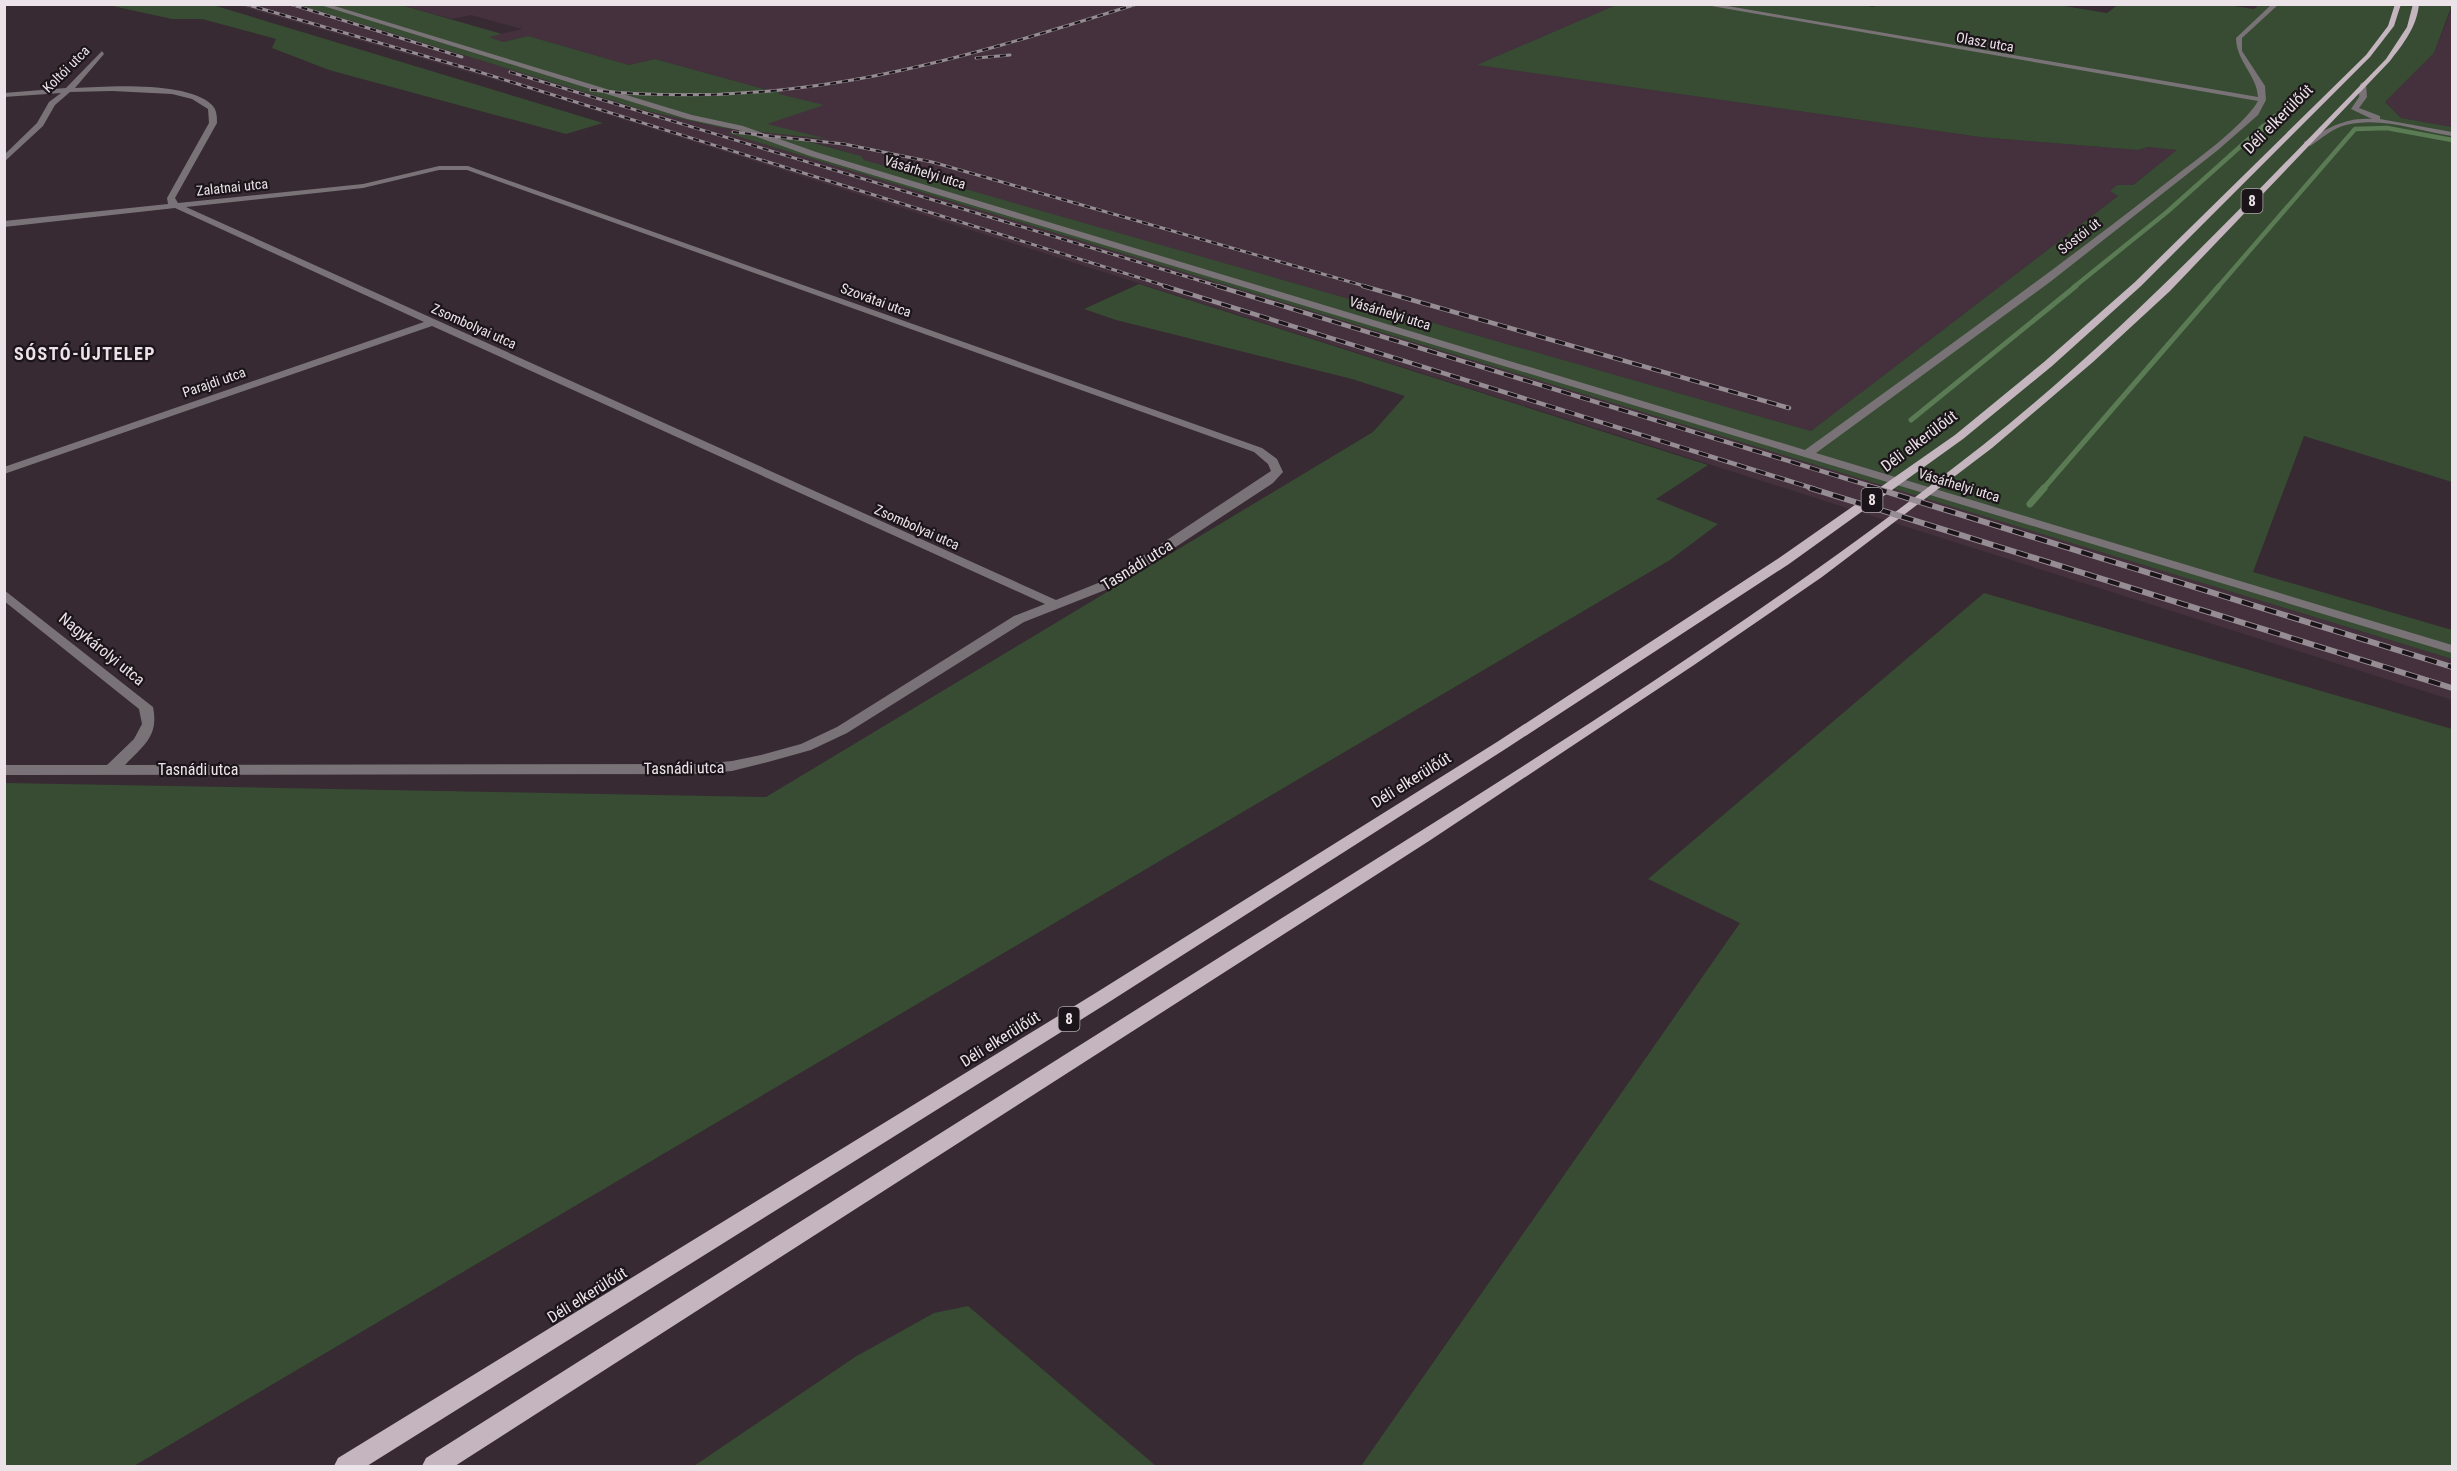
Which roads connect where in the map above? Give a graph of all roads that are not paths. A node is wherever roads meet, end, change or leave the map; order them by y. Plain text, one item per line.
1 (320, 4) edge
2 (1703, 4) edge
3 (2276, 4) edge
4 (2398, 4) edge
5 (2416, 4) edge
6 (102, 53) dead end
7 (2363, 84) junction
8 (68, 90) junction
9 (4, 95) edge
10 (2262, 100) junction
11 (2415, 127) junction
12 (2452, 134) edge
13 (2307, 144) junction
14 (4, 160) edge
15 (462, 167) joint
16 (178, 207) junction
17 (4, 224) edge
18 (433, 322) junction
19 (1808, 454) junction
20 (1276, 466) joint
21 (4, 471) edge
22 (4, 594) edge
23 (1055, 604) junction
24 (2452, 649) edge
25 (112, 769) junction
26 (4, 770) edge
27 (346, 1467) edge
28 (434, 1467) edge

1 - 19 street, Vásárhelyi utca
2 - 10 street, Olasz utca
3 - 10 street
4 - 27 main road, Déli elkerülőút / 8
5 - 7 main road, 8
6 - 8 street, Koltói utca
7 - 11 street
7 - 13 main road, 8
8 - 9 street
8 - 14 street, Koltói utca
8 - 16 street
10 - 19 street, Sóstói út
11 - 12 street
11 - 13 street
13 - 28 main road, 8
15 - 16 street, Zalatnai utca
15 - 20 street, Szovátai utca
16 - 17 street, Zalatnai utca
16 - 18 street, Zsombolyai utca
18 - 21 street, Parajdi utca
18 - 23 street, Zsombolyai utca
19 - 24 street, Vásárhelyi utca
20 - 23 street, Tasnádi utca
22 - 25 street, Nagykárolyi utca
23 - 25 street, Tasnádi utca
25 - 26 street, Tasnádi utca

